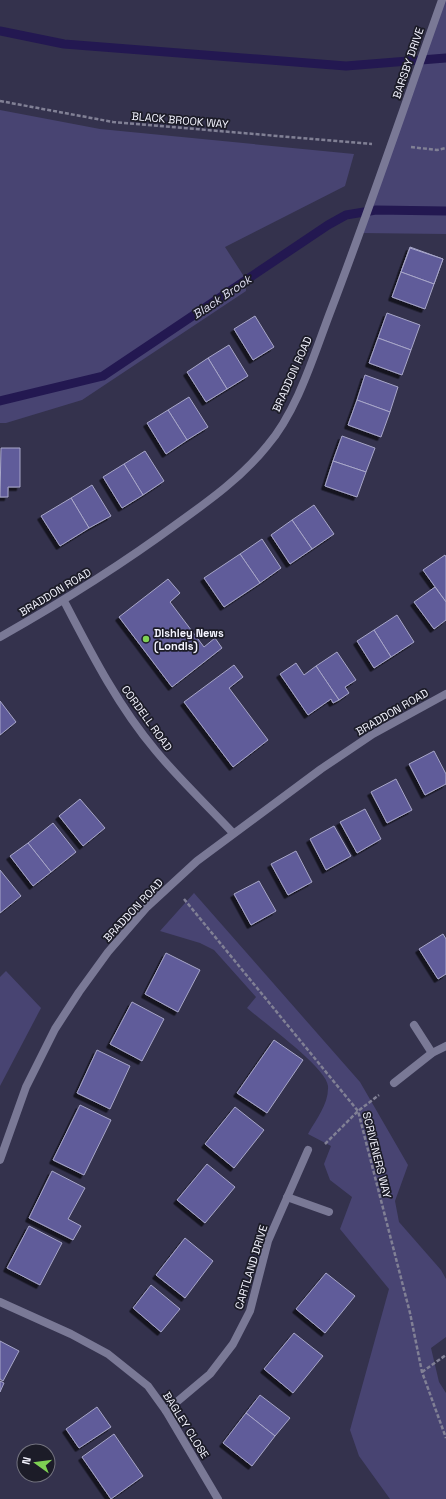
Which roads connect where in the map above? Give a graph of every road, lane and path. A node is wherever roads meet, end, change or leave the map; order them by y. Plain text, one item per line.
1 (442, 0) edge
2 (0, 101) edge
3 (395, 133) joint
4 (359, 143) dead end
5 (413, 148) dead end
6 (446, 148) edge
7 (64, 601) junction
8 (0, 637) edge
9 (446, 694) edge
10 (233, 833) junction
11 (171, 885) junction
12 (414, 1025) dead end
13 (446, 1046) edge
14 (432, 1053) junction
15 (394, 1083) joint
16 (358, 1111) junction
17 (308, 1150) joint
18 (0, 1160) edge
19 (287, 1197) junction
20 (329, 1212) dead end
21 (0, 1302) edge
22 (446, 1355) edge
23 (422, 1372) junction
24 (166, 1411) junction
25 (446, 1438) edge
26 (218, 1499) edge

1 - 3 street, BARSBY DRIVE
2 - 4 path, BLACK BROOK WAY
3 - 7 street, BRADDON ROAD
5 - 6 path
7 - 8 street, BRADDON ROAD
7 - 10 street, CORDELL ROAD
9 - 10 street, BRADDON ROAD
10 - 11 street, BRADDON ROAD
11 - 16 path, SCRIVENERS WAY
11 - 18 street, BRADDON ROAD
12 - 14 street
13 - 14 street
14 - 15 street
15 - 16 path
16 - 17 path
16 - 23 path, SCRIVENERS WAY
17 - 19 street, CARTLAND DRIVE
19 - 20 street
19 - 24 street, CARTLAND DRIVE
21 - 24 street, BAGLEY CLOSE
22 - 23 path
23 - 25 path, SCRIVENERS WAY
24 - 26 street, BAGLEY CLOSE

